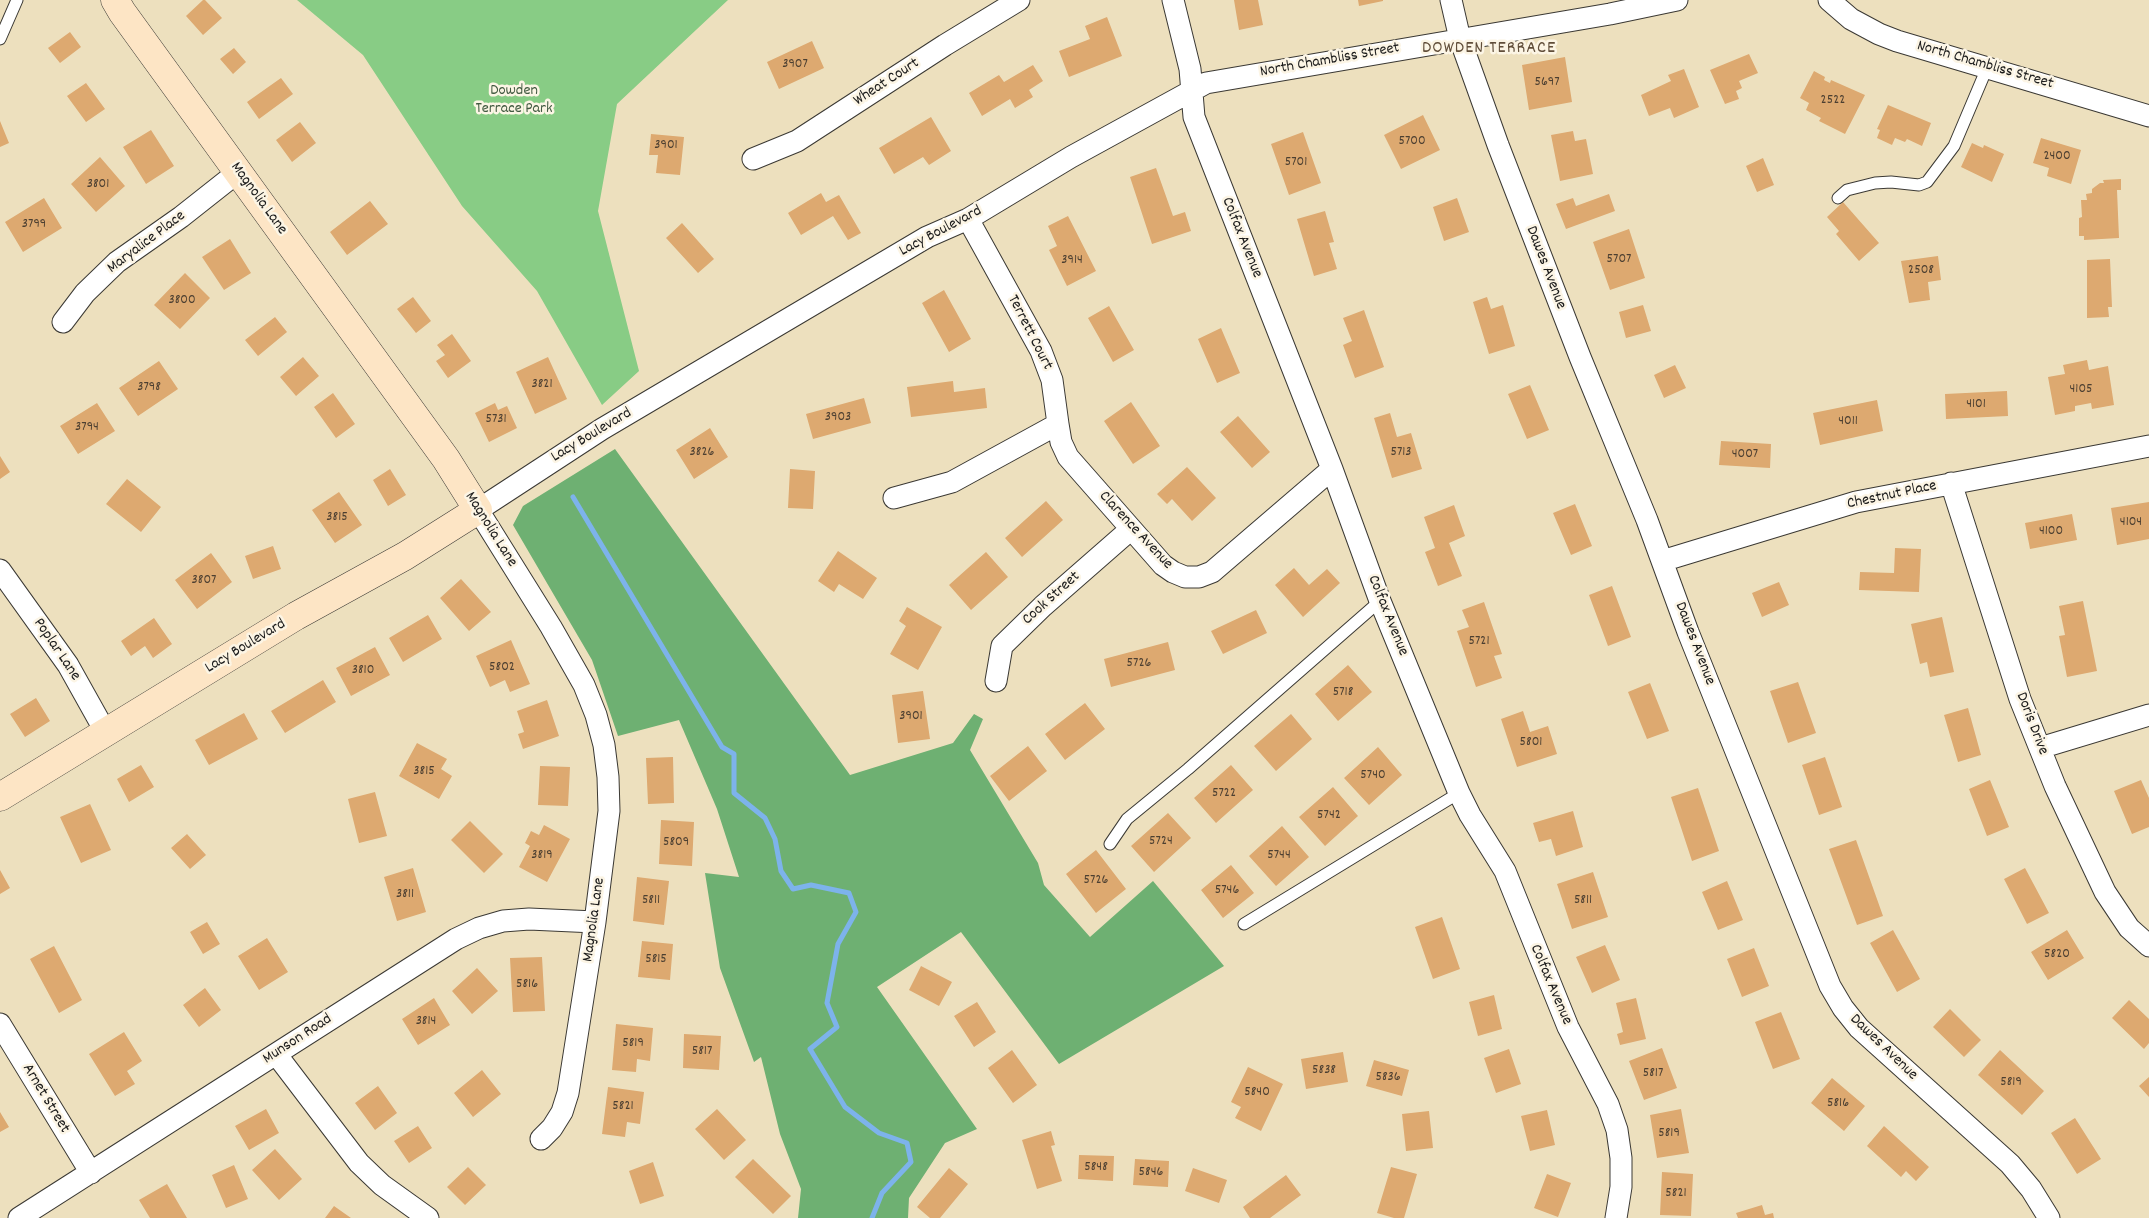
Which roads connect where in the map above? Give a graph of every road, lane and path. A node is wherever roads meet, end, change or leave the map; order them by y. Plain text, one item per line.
1 (17, 0) edge
2 (115, 0) edge
3 (1019, 0) edge
4 (1173, 0) edge
5 (1451, 0) edge
6 (1677, 0) edge
7 (1829, 0) edge
8 (0, 39) edge
9 (1460, 39) junction
10 (1987, 68) junction
11 (1192, 91) junction
12 (2149, 116) edge
13 (753, 159) dead end
14 (238, 172) junction
15 (1838, 198) dead end
16 (968, 219) junction
17 (63, 322) dead end
18 (1058, 424) junction
19 (2149, 446) edge
20 (1332, 469) junction
21 (1952, 483) junction
22 (894, 498) dead end
23 (478, 510) junction
24 (1131, 529) junction
25 (1662, 561) junction
26 (0, 570) edge
27 (1380, 601) junction
28 (996, 682) dead end
29 (2149, 715) edge
30 (106, 733) junction
31 (2040, 748) junction
32 (1459, 793) junction
33 (0, 797) edge
34 (1110, 844) dead end
35 (595, 922) junction
36 (1244, 924) dead end
37 (2149, 946) edge
38 (0, 1024) edge
39 (276, 1054) junction
40 (541, 1139) dead end
41 (91, 1173) junction
42 (20, 1218) edge
43 (428, 1218) edge
44 (1616, 1218) edge
45 (2049, 1218) edge

1 - 8 lane
2 - 14 street, Magnolia Lane
3 - 13 street, Wheat Court
4 - 11 street, Colfax Avenue
5 - 9 street, Dawes Avenue
6 - 9 street, North Chambliss Street
7 - 10 street, North Chambliss Street
9 - 11 street, North Chambliss Street
9 - 25 street, Dawes Avenue
10 - 12 street, North Chambliss Street
10 - 15 lane
11 - 16 street, Lacy Boulevard
11 - 20 street, Colfax Avenue
14 - 17 street, Maryalice Place
14 - 23 street, Magnolia Lane
16 - 18 street, Terrett Court
16 - 23 street, Lacy Boulevard
18 - 22 street
18 - 24 street, Clarence Avenue
19 - 21 street, Chestnut Place
20 - 24 street, Clarence Avenue
20 - 27 street, Colfax Avenue
21 - 25 street, Chestnut Place
21 - 31 street, Doris Drive
23 - 30 street, Lacy Boulevard
23 - 35 street, Magnolia Lane
24 - 28 street, Cook Street
25 - 45 street, Dawes Avenue
26 - 30 street, Poplar Lane
27 - 32 street, Colfax Avenue
27 - 34 lane
29 - 31 street
30 - 33 street, Lacy Boulevard
31 - 37 street, Doris Drive
32 - 36 lane
32 - 44 street, Colfax Avenue
35 - 39 street, Munson Road
35 - 40 street, Magnolia Lane
38 - 41 street, Arnet Street
39 - 41 street, Munson Road
39 - 43 street
41 - 42 street, Munson Road

